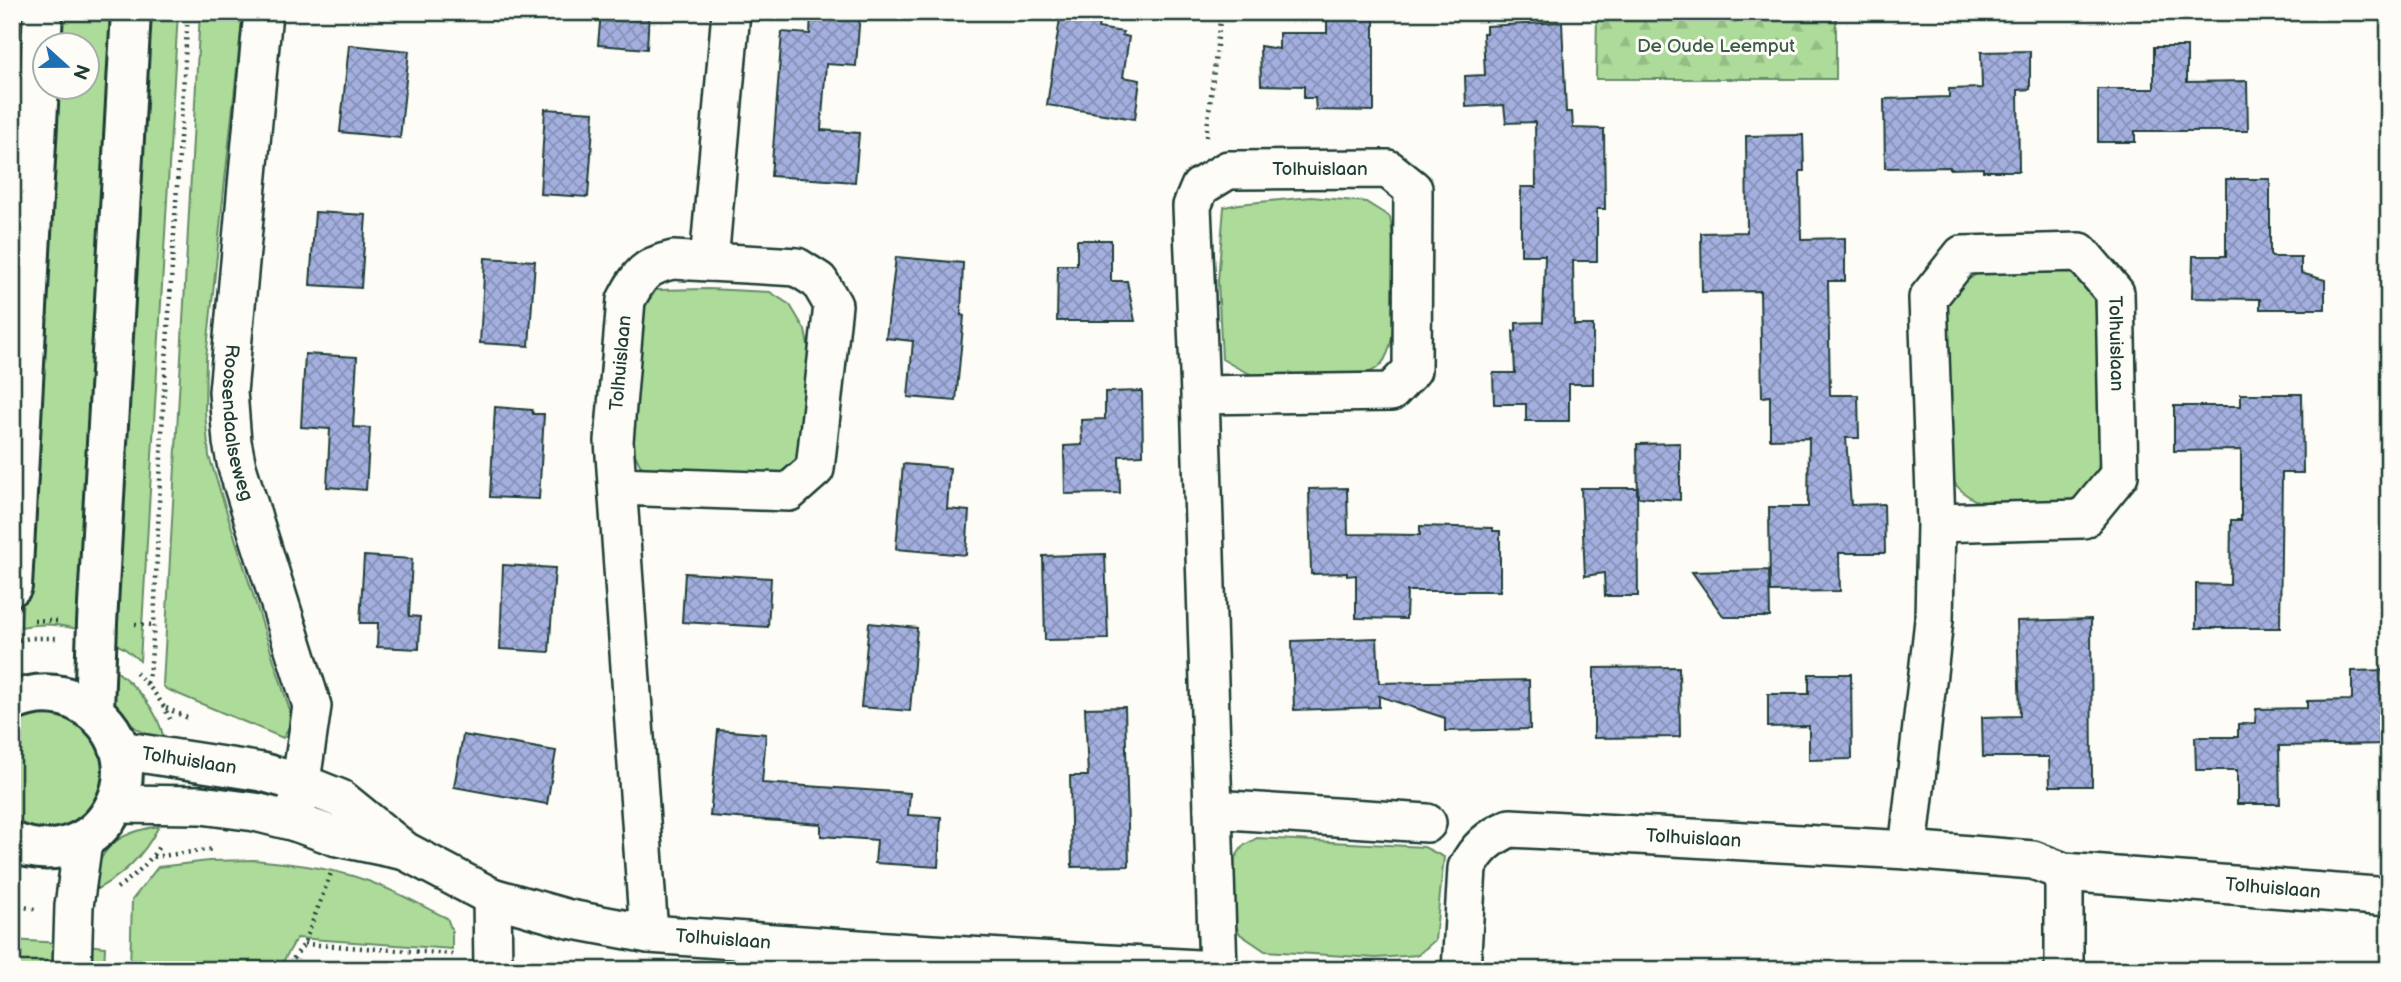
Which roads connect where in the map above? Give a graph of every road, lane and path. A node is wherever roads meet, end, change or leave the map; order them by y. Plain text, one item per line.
1 (43, 12) edge
2 (131, 12) edge
3 (188, 12) edge
4 (263, 12) edge
5 (731, 12) edge
6 (1221, 12) edge
7 (1200, 187) junction
8 (709, 262) junction
9 (1200, 395) junction
10 (618, 486) junction
11 (1936, 523) junction
12 (12, 586) edge
13 (147, 683) dead end
14 (12, 702) edge
15 (94, 711) junction
16 (120, 750) junction
17 (301, 783) junction
18 (117, 804) junction
19 (1213, 809) junction
20 (295, 821) junction
21 (1427, 823) dead end
22 (337, 837) junction
23 (83, 841) junction
24 (12, 842) edge
25 (1908, 850) junction
26 (405, 851) junction
27 (2064, 872) junction
28 (492, 897) junction
29 (2389, 897) edge
30 (649, 934) junction
31 (304, 944) junction
32 (915, 962) edge
33 (493, 963) edge
34 (72, 970) edge
35 (285, 970) edge
36 (1217, 970) edge
37 (1461, 970) edge
38 (2064, 970) edge

1 - 12 street
2 - 15 street
3 - 13 path
4 - 17 street, Roosendaalseweg
5 - 8 street
6 - 7 path
7 - 9 street, Tolhuislaan
7 - 9 street, Tolhuislaan
8 - 10 street, Tolhuislaan
8 - 10 street, Tolhuislaan
9 - 19 street, Tolhuislaan
10 - 30 street, Tolhuislaan
11 - 11 street, Tolhuislaan
11 - 25 street, Tolhuislaan
14 - 15 street
15 - 16 street
16 - 17 street, Tolhuislaan
16 - 18 street
17 - 20 street, Roosendaalseweg
17 - 26 street, Tolhuislaan
18 - 20 street, Tolhuislaan
18 - 23 street
19 - 21 street
19 - 36 street, Tolhuislaan
20 - 22 street, Tolhuislaan
22 - 26 street, Tolhuislaan
22 - 31 path
23 - 24 street
23 - 34 street
25 - 27 street, Tolhuislaan
25 - 37 street, Tolhuislaan
26 - 28 street, Tolhuislaan
27 - 29 street, Tolhuislaan
27 - 38 street
28 - 30 street, Tolhuislaan
28 - 33 street
30 - 32 street, Tolhuislaan
31 - 33 path
31 - 35 path
32 - 36 street, Tolhuislaan

